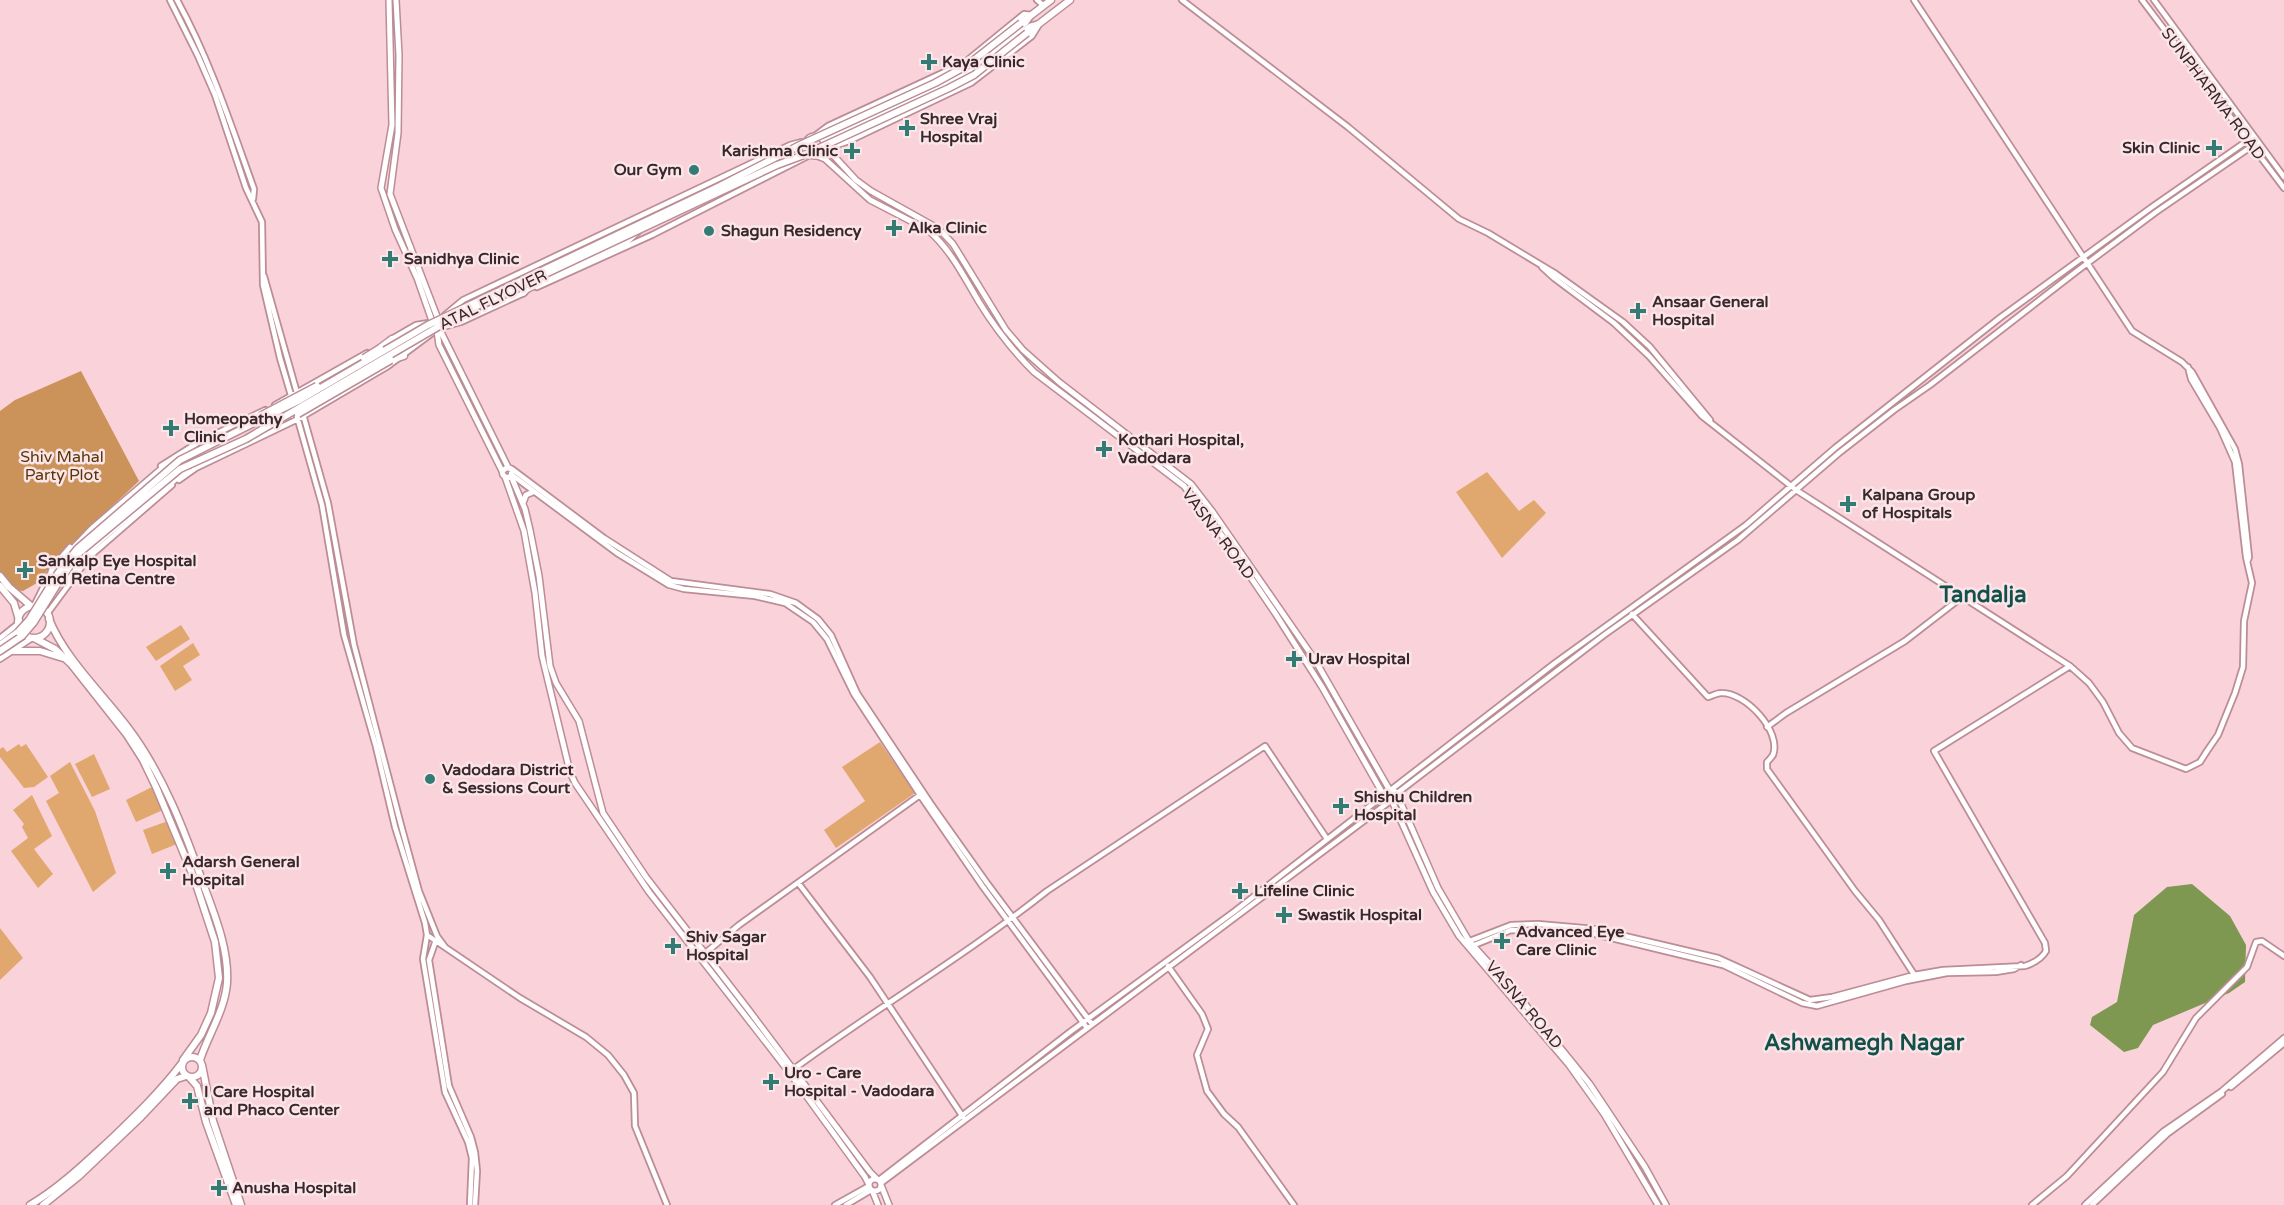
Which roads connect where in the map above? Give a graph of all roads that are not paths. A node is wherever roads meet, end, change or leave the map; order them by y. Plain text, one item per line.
1 (170, 0) edge
2 (177, 0) edge
3 (389, 0) edge
4 (396, 0) edge
5 (1037, 0) edge
6 (1070, 0) edge
7 (1182, 0) edge
8 (1914, 0) edge
9 (2142, 0) edge
10 (2154, 0) edge
11 (1047, 2) edge
12 (1031, 15) junction
13 (1040, 24) junction
14 (815, 136) junction
15 (2254, 136) junction
16 (823, 140) junction
17 (807, 141) junction
18 (2248, 141) junction
19 (2258, 142) junction
20 (2252, 146) junction
21 (824, 150) junction
22 (810, 154) junction
23 (817, 156) junction
24 (2284, 177) edge
25 (2284, 188) edge
26 (253, 199) junction
27 (638, 231) junction
28 (2083, 258) junction
29 (2087, 264) junction
30 (263, 271) junction
31 (525, 291) junction
32 (435, 320) junction
33 (439, 330) junction
34 (392, 339) junction
35 (404, 356) junction
36 (297, 393) junction
37 (291, 396) junction
38 (300, 418) junction
39 (256, 423) junction
40 (263, 429) junction
41 (190, 459) junction
42 (508, 473) junction
43 (1791, 485) junction
44 (1796, 490) junction
45 (533, 492) junction
46 (523, 503) junction
47 (608, 544) junction
48 (52, 571) junction
49 (0, 576) edge
50 (68, 584) junction
51 (4, 588) edge
52 (1962, 597) junction
53 (33, 606) junction
54 (1631, 613) junction
55 (48, 616) junction
56 (19, 622) junction
57 (0, 638) edge
58 (33, 638) junction
59 (0, 645) edge
60 (0, 651) edge
61 (14, 651) junction
62 (64, 658) junction
63 (0, 659) edge
64 (2070, 666) junction
65 (1767, 728) junction
66 (920, 795) junction
67 (1383, 795) junction
68 (1392, 795) junction
69 (1327, 839) junction
70 (799, 884) junction
71 (1011, 919) junction
72 (427, 935) junction
73 (436, 939) junction
74 (1469, 944) junction
75 (703, 955) junction
76 (2284, 956) edge
77 (1166, 962) junction
78 (1170, 967) junction
79 (1915, 977) junction
80 (886, 1004) junction
81 (1085, 1021) junction
82 (1090, 1026) junction
83 (2284, 1038) edge
84 (2284, 1043) edge
85 (183, 1062) junction
86 (201, 1063) junction
87 (791, 1071) junction
88 (188, 1076) junction
89 (171, 1080) junction
90 (962, 1115) junction
91 (966, 1121) junction
92 (2153, 1143) junction
93 (879, 1182) junction
94 (870, 1188) junction
95 (30, 1205) edge
96 (43, 1205) edge
97 (236, 1205) edge
98 (242, 1205) edge
99 (473, 1205) edge
100 (667, 1205) edge
101 (835, 1205) edge
102 (846, 1205) edge
103 (878, 1205) edge
104 (888, 1205) edge
105 (1294, 1205) edge
106 (1658, 1205) edge
107 (1666, 1205) edge
108 (2032, 1205) edge
109 (2085, 1205) edge
110 (2092, 1205) edge

1 - 26 street
2 - 26 street
3 - 32 main road
4 - 32 main road
5 - 11 street
6 - 13 main road, ATAL FLYOVER
7 - 43 street
8 - 28 street
9 - 18 street, SUNPHARMA ROAD
10 - 15 street, SUNPHARMA ROAD
11 - 12 main road, ATAL FLYOVER
12 - 14 street
12 - 16 street
12 - 39 main road, ATAL FLYOVER, bridge
13 - 16 street
13 - 21 street
13 - 27 main road, ATAL FLYOVER, bridge
14 - 16 main road
14 - 17 main road
15 - 18 street
15 - 19 street, SUNPHARMA ROAD
16 - 21 main road
17 - 22 main road
17 - 32 street
18 - 20 street, SUNPHARMA ROAD
18 - 28 street
19 - 20 street
19 - 24 street, SUNPHARMA ROAD
20 - 25 street, SUNPHARMA ROAD
20 - 29 street
21 - 23 main road
21 - 68 main road, VASNA ROAD
22 - 23 main road
22 - 31 street
23 - 67 main road, VASNA ROAD
26 - 30 street
27 - 31 main road
27 - 40 main road, ATAL FLYOVER, bridge
28 - 29 street
28 - 43 street
29 - 44 street
29 - 64 street
30 - 36 street
30 - 37 street
31 - 33 street
32 - 33 main road
32 - 33 main road
32 - 34 street
33 - 35 street
33 - 42 main road
34 - 36 street
34 - 39 main road, bridge
35 - 38 street
35 - 40 main road, bridge
36 - 37 street
36 - 38 street
37 - 38 street
37 - 48 street
38 - 50 street
38 - 72 street
38 - 73 street
39 - 41 main road, ATAL FLYOVER, bridge
40 - 41 main road, ATAL FLYOVER, bridge
41 - 48 main road, bridge
41 - 50 main road, bridge
41 - 59 main road, ATAL FLYOVER, bridge
41 - 60 main road, ATAL FLYOVER, bridge
42 - 45 street
42 - 46 main road
42 - 47 street
42 - 75 main road
43 - 44 street
43 - 54 street
44 - 52 street
44 - 54 street
45 - 46 main road
45 - 47 street
46 - 75 main road
47 - 66 street
47 - 71 street
48 - 53 street
49 - 51 main road
50 - 55 street
51 - 53 main road
51 - 56 main road
52 - 64 street
52 - 65 street
53 - 55 main road
53 - 56 main road
54 - 65 street
54 - 68 street
55 - 58 main road
55 - 86 main road
56 - 57 street
56 - 58 main road
58 - 61 street
58 - 62 main road
61 - 62 main road
61 - 63 street
62 - 85 main road
64 - 79 street
65 - 79 street
66 - 70 street
66 - 71 street
67 - 68 main road
67 - 68 main road, VASNA ROAD
67 - 69 street
68 - 74 main road, VASNA ROAD
68 - 78 street
69 - 71 street
69 - 77 street
70 - 75 street
70 - 80 street
71 - 80 street
71 - 81 street
72 - 73 street
72 - 99 street
73 - 99 street
73 - 100 street
74 - 79 street
74 - 106 main road, VASNA ROAD
74 - 107 main road, VASNA ROAD
75 - 87 main road
76 - 108 street
77 - 78 street
77 - 81 street
78 - 82 street
78 - 105 street
80 - 87 street
80 - 90 street
81 - 82 street
81 - 90 street
82 - 91 street
83 - 92 street
84 - 92 street
85 - 86 main road
85 - 88 main road
85 - 89 main road
86 - 88 main road
86 - 98 main road
87 - 93 main road
87 - 94 main road
88 - 89 main road
88 - 97 main road
89 - 95 main road
89 - 96 main road
90 - 91 street
90 - 93 street
91 - 93 street
92 - 109 street
92 - 110 street
93 - 94 main road
93 - 94 main road
93 - 104 main road
94 - 101 street
94 - 102 street
94 - 103 main road

